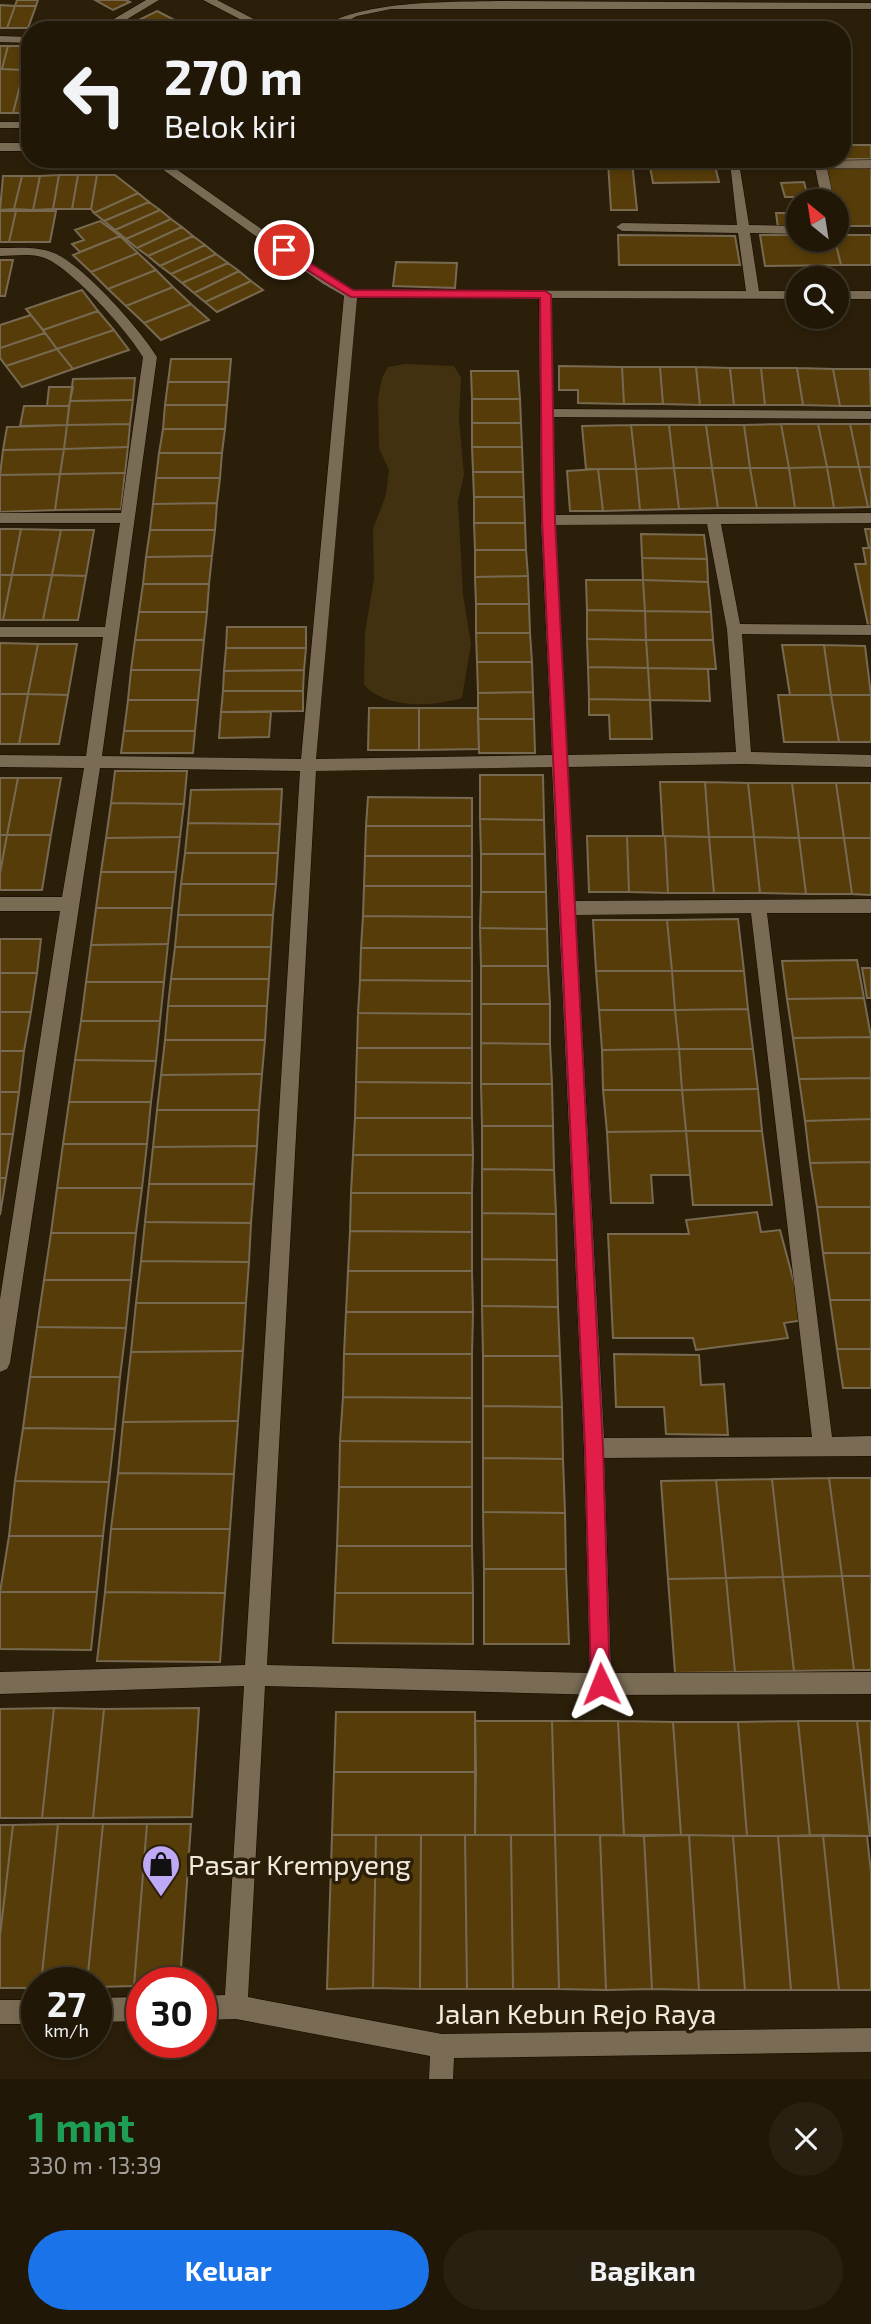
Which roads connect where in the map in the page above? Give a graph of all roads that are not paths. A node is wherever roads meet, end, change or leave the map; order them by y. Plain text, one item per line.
1 (154, 0) edge
2 (208, 0) edge
3 (871, 2) edge
4 (116, 21) edge
5 (251, 21) edge
6 (338, 21) edge
7 (0, 39) edge
8 (21, 40) edge
9 (0, 125) edge
10 (21, 125) edge
11 (0, 147) edge
12 (21, 147) edge
13 (851, 164) edge
14 (871, 164) edge
15 (167, 168) edge
16 (734, 168) edge
17 (821, 168) edge
18 (825, 189) edge
19 (622, 228) dead end
20 (743, 229) junction
21 (786, 230) edge
22 (0, 252) edge
23 (351, 293) junction
24 (752, 294) junction
25 (545, 295) junction
26 (786, 295) edge
27 (849, 295) edge
28 (871, 295) edge
29 (548, 413) junction
30 (871, 415) edge
31 (0, 518) edge
32 (127, 518) junction
33 (713, 518) junction
34 (871, 519) edge
35 (548, 520) junction
36 (734, 629) junction
37 (871, 630) edge
38 (0, 632) edge
39 (110, 632) junction
40 (744, 758) junction
41 (559, 760) junction
42 (0, 761) edge
43 (871, 761) edge
44 (93, 762) junction
45 (308, 765) junction
46 (0, 904) edge
47 (69, 904) junction
48 (758, 905) junction
49 (871, 906) edge
50 (567, 908) junction
51 (0, 1363) edge
52 (823, 1446) junction
53 (871, 1447) edge
54 (594, 1448) junction
55 (255, 1675) junction
56 (0, 1683) edge
57 (871, 1683) edge
58 (601, 1684) junction
59 (236, 2007) junction
60 (217, 2008) edge
61 (21, 2011) edge
62 (0, 2012) edge
63 (871, 2040) edge
64 (442, 2046) junction
65 (441, 2079) edge

1 - 4 street
2 - 5 street
3 - 6 street
7 - 8 street
9 - 10 street
11 - 12 street
13 - 14 street
15 - 23 street
16 - 20 street
17 - 18 street
19 - 20 street
20 - 21 street
20 - 24 street
22 - 32 street
23 - 25 street
23 - 45 street
24 - 25 street
24 - 26 street
25 - 29 street
27 - 28 street
29 - 30 street
29 - 35 street
31 - 32 street
32 - 39 street
33 - 34 street
33 - 35 street
33 - 36 street
35 - 41 street
36 - 37 street
36 - 40 street
38 - 39 street
39 - 44 street
40 - 41 street
40 - 43 street
41 - 45 street
41 - 50 street
42 - 44 street
44 - 45 street
44 - 47 street
45 - 55 street
46 - 47 street
47 - 51 street
48 - 49 street
48 - 50 street
48 - 52 street
50 - 54 street
52 - 53 street
52 - 54 street
54 - 58 street
55 - 56 street
55 - 58 street
55 - 59 street
57 - 58 street
59 - 60 street, Jalan Kebun Rejo Raya
59 - 64 street, Jalan Kebun Rejo Raya
61 - 62 street
63 - 64 street, Jalan Kebun Rejo Raya
64 - 65 street

